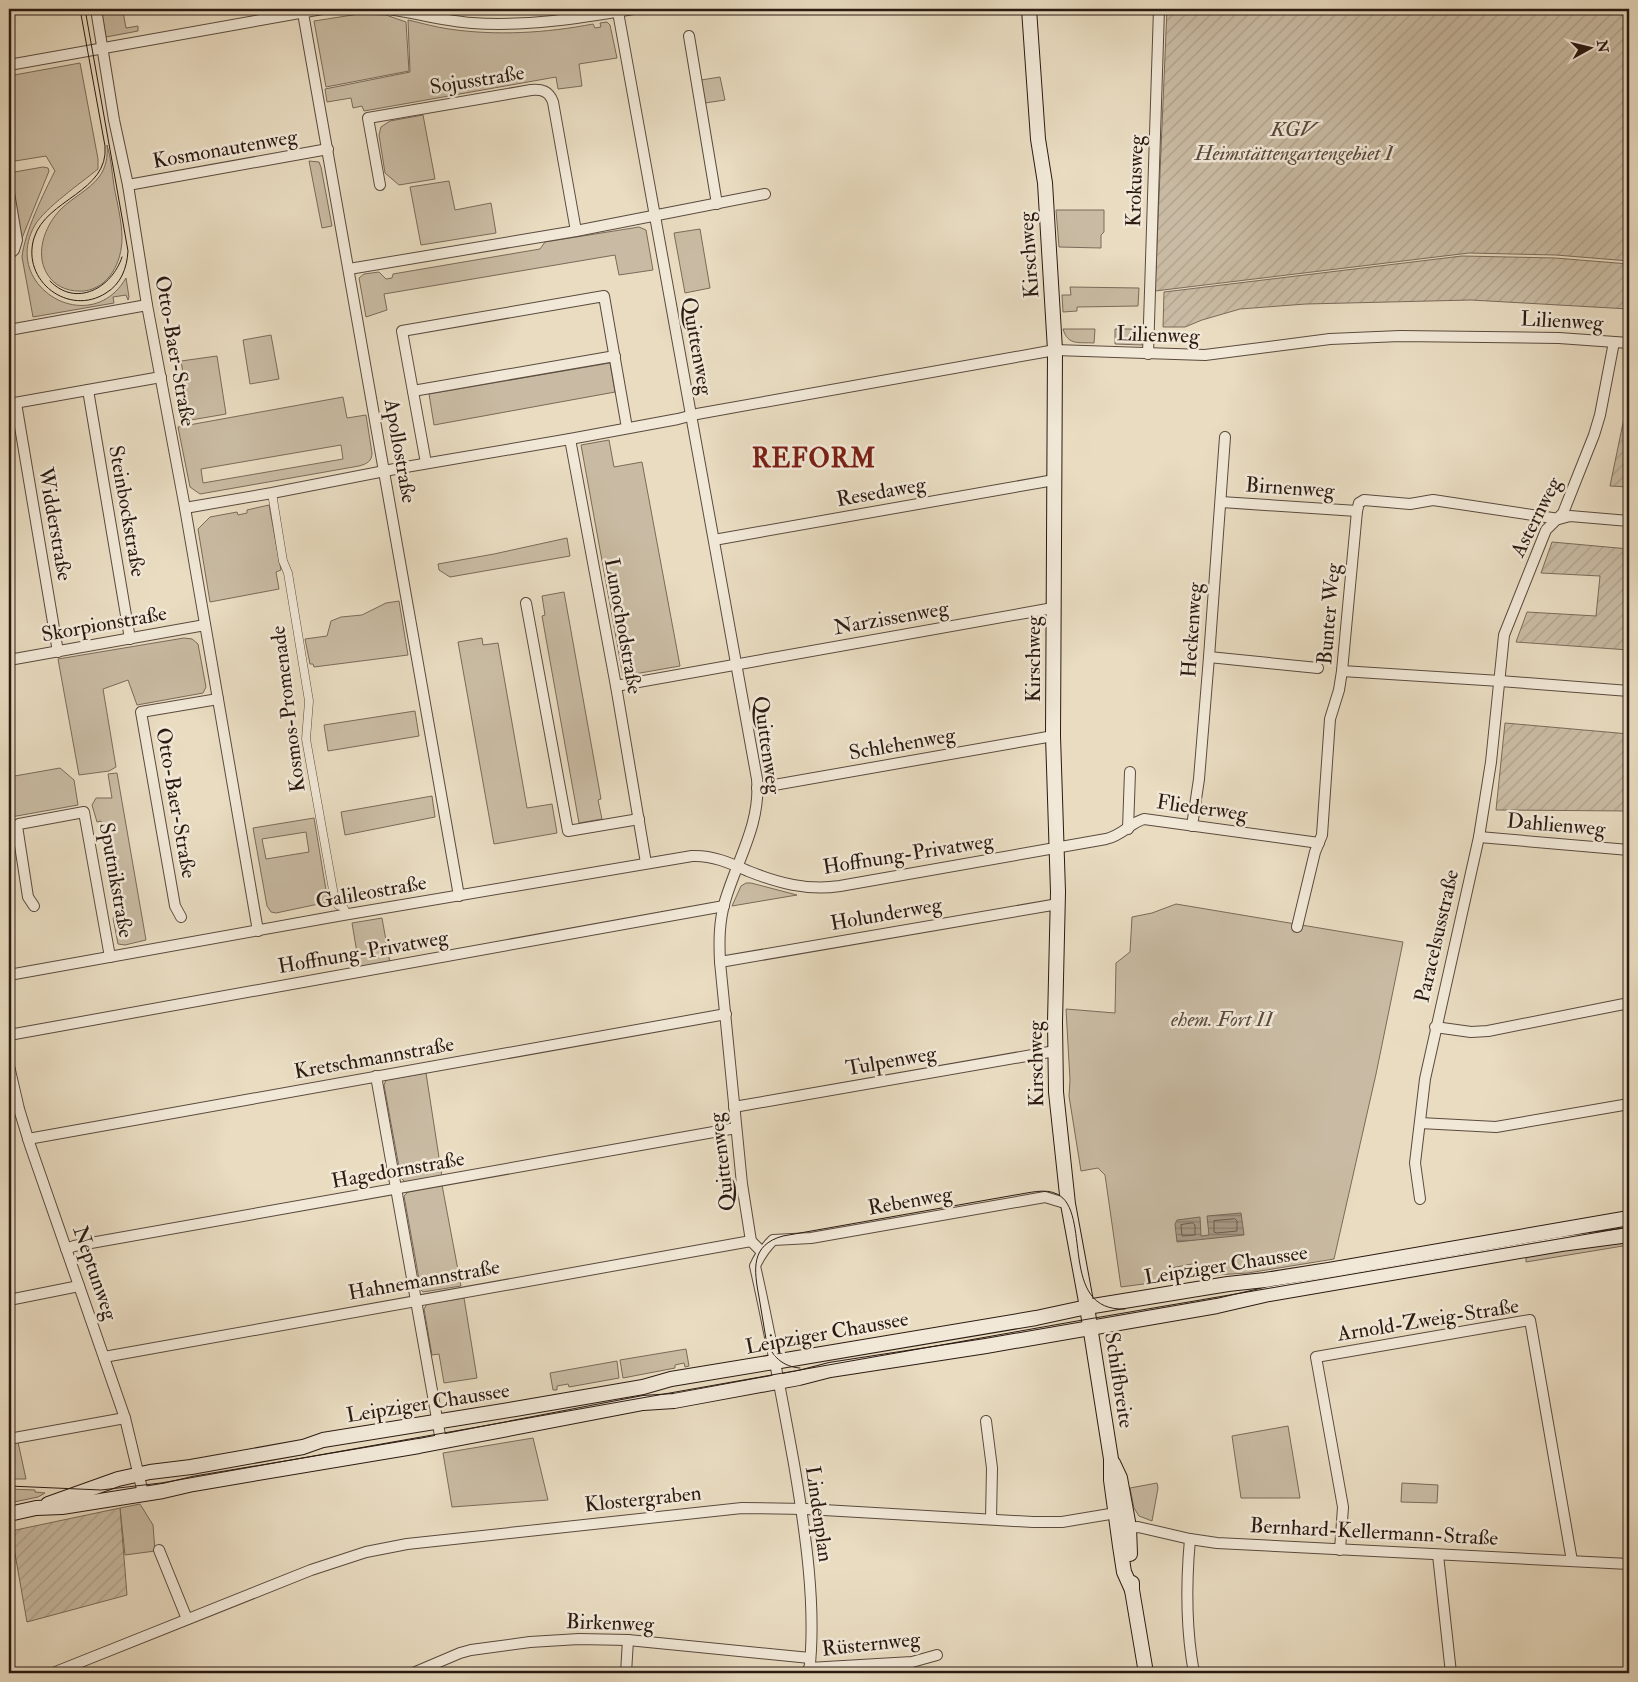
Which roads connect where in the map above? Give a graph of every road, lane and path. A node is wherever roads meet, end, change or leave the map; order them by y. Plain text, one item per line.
1 (96, 9) edge
2 (322, 9) edge
3 (389, 9) edge
4 (633, 9) edge
5 (1029, 9) edge
6 (1159, 9) edge
7 (421, 11) edge
8 (303, 12) junction
9 (618, 12) junction
10 (688, 36) dead end
11 (102, 48) junction
12 (9, 65) edge
13 (328, 149) junction
14 (128, 185) junction
15 (380, 185) dead end
16 (9, 193) edge
17 (764, 194) dead end
18 (717, 204) junction
19 (655, 215) junction
20 (576, 231) junction
21 (9, 254) edge
22 (349, 269) junction
23 (147, 305) junction
24 (9, 330) edge
25 (1614, 342) junction
26 (1629, 343) edge
27 (1055, 350) junction
28 (1148, 354) junction
29 (615, 356) junction
30 (161, 377) junction
31 (88, 390) junction
32 (413, 391) junction
33 (12, 403) edge
34 (691, 415) junction
35 (627, 428) junction
36 (1225, 437) dead end
37 (570, 439) junction
38 (426, 464) junction
39 (385, 471) junction
40 (1054, 480) junction
41 (272, 493) junction
42 (1220, 502) junction
43 (185, 508) junction
44 (1357, 511) junction
45 (1559, 518) junction
46 (1629, 521) edge
47 (714, 540) junction
48 (526, 603) dead end
49 (1054, 608) junction
50 (205, 625) junction
51 (130, 639) junction
52 (58, 652) junction
53 (1210, 658) junction
54 (9, 660) edge
55 (736, 664) junction
56 (1318, 668) dead end
57 (1342, 671) junction
58 (1500, 681) junction
59 (616, 686) junction
60 (1629, 691) edge
61 (218, 699) junction
62 (1053, 736) junction
63 (1130, 772) dead end
64 (757, 788) junction
65 (639, 819) junction
66 (1192, 826) junction
67 (1128, 829) junction
68 (1479, 837) junction
69 (1319, 843) junction
70 (1056, 848) junction
71 (1629, 850) edge
72 (646, 863) junction
73 (738, 867) junction
74 (459, 896) junction
75 (1058, 904) junction
76 (34, 906) dead end
77 (724, 906) junction
78 (347, 914) junction
79 (181, 917) dead end
80 (1297, 927) dead end
81 (258, 931) junction
82 (110, 957) junction
83 (720, 962) junction
84 (9, 975) edge
85 (1629, 1003) edge
86 (726, 1014) junction
87 (1435, 1027) junction
88 (9, 1035) edge
89 (1055, 1052) junction
90 (9, 1066) edge
91 (376, 1076) junction
92 (1629, 1104) edge
93 (734, 1107) junction
94 (1420, 1123) junction
95 (736, 1128) junction
96 (28, 1139) junction
97 (396, 1189) junction
98 (1420, 1199) dead end
99 (1068, 1204) junction
100 (1629, 1218) edge
101 (1629, 1235) edge
102 (751, 1241) junction
103 (66, 1249) junction
104 (762, 1252) junction
105 (79, 1286) junction
106 (9, 1300) edge
107 (416, 1301) junction
108 (1087, 1307) junction
109 (1090, 1328) junction
110 (104, 1357) junction
111 (775, 1362) junction
112 (779, 1382) junction
113 (125, 1418) junction
114 (437, 1421) junction
115 (986, 1421) dead end
116 (9, 1439) edge
117 (441, 1441) junction
118 (1111, 1459) junction
119 (140, 1474) junction
120 (143, 1493) junction
121 (36, 1508) junction
122 (801, 1509) junction
123 (1116, 1513) junction
124 (9, 1514) edge
125 (991, 1519) junction
126 (1124, 1528) junction
127 (1190, 1539) junction
128 (159, 1550) dead end
129 (1340, 1550) junction
130 (1438, 1555) junction
131 (1572, 1561) junction
132 (1629, 1564) edge
133 (187, 1619) junction
134 (628, 1640) junction
135 (936, 1655) dead end
136 (809, 1666) edge
137 (52, 1673) edge
138 (413, 1673) edge
139 (626, 1673) edge
140 (1146, 1673) edge
141 (1194, 1673) edge
142 (1451, 1673) edge

1 - 11 street, Otto-Baer-Straße
2 - 8 street
3 - 7 street
4 - 9 street
5 - 27 main road, Kirschweg
6 - 28 street, Krokusweg
7 - 9 street
8 - 11 street
8 - 13 street, Apollostraße
9 - 19 street, Quittenweg
10 - 18 street
11 - 12 street
11 - 14 street, Otto-Baer-Straße
13 - 14 street, Kosmonautenweg
13 - 22 street, Apollostraße
14 - 23 street, Otto-Baer-Straße
15 - 20 street, Sojusstraße
16 - 21 street
17 - 18 street
18 - 19 street
19 - 20 street
19 - 34 street, Quittenweg
20 - 22 street
22 - 39 street, Apollostraße
23 - 24 street
23 - 30 street, Otto-Baer-Straße
25 - 26 street, Lilienweg
25 - 28 street, Lilienweg
25 - 45 street, Asternweg
27 - 28 street, Lilienweg
27 - 34 street, Lilienweg
27 - 40 main road, Kirschweg
29 - 32 street
29 - 32 street
29 - 35 street
30 - 31 street
30 - 43 street, Otto-Baer-Straße
31 - 33 street
31 - 51 street, Steinbockstraße
32 - 38 street
33 - 52 street, Widderstraße
34 - 35 street, Lilienweg
34 - 47 street, Quittenweg
35 - 37 street, Lilienweg
36 - 42 street, Heckenweg
37 - 38 street, Lilienweg
37 - 59 street, Lunochodstraße
38 - 39 street, Lilienweg
39 - 41 street, Lilienweg
39 - 74 street, Apollostraße
40 - 47 street, Resedaweg
40 - 49 main road, Kirschweg
41 - 43 street, Lilienweg
41 - 78 street, Kosmos-Promenade
42 - 44 street, Birnenweg
42 - 53 street, Heckenweg
43 - 50 street, Otto-Baer-Straße
44 - 45 street
44 - 57 street, Bunter Weg
45 - 46 street
45 - 58 street, Asternweg
47 - 55 street, Quittenweg
48 - 65 street
49 - 55 street, Narzissenweg
49 - 62 main road, Kirschweg
50 - 51 street, Skorpionstraße
50 - 61 street, Otto-Baer-Straße
51 - 52 street, Skorpionstraße
52 - 54 street, Skorpionstraße
53 - 56 street
53 - 66 street, Heckenweg
55 - 59 street, Narzissenweg
55 - 64 street, Quittenweg
57 - 58 street
57 - 69 street, Bunter Weg
58 - 60 street
58 - 68 street, Paracelsusstraße
59 - 65 street, Lunochodstraße
61 - 79 street, Otto-Baer-Straße
61 - 81 street, Otto-Baer-Straße
62 - 64 street, Schlehenweg
62 - 70 main road, Kirschweg
63 - 67 street
64 - 73 street, Quittenweg
65 - 72 street, Lunochodstraße
66 - 67 street, Fliederweg
66 - 69 street, Fliederweg
67 - 70 street, Fliederweg
68 - 71 street, Dahlienweg
68 - 87 street, Paracelsusstraße
69 - 80 street, Bunter Weg
70 - 73 street, Hoffnung-Privatweg
70 - 75 main road, Kirschweg
72 - 73 street, Galileostraße
72 - 74 street, Galileostraße
73 - 77 street, Quittenweg
74 - 78 street, Galileostraße
75 - 83 street, Holunderweg
75 - 89 main road, Kirschweg
76 - 82 street, Sputnikstraße
77 - 83 street, Quittenweg
77 - 88 street, Hoffnung-Privatweg
78 - 81 street, Galileostraße
81 - 82 street, Galileostraße
82 - 84 street, Galileostraße
83 - 86 street, Quittenweg
85 - 87 street
86 - 91 street, Kretschmannstraße
86 - 93 street, Quittenweg
87 - 94 street, Paracelsusstraße
89 - 93 street, Tulpenweg
89 - 99 main road, Kirschweg
90 - 96 street, Neptunweg
91 - 96 street, Kretschmannstraße
91 - 97 street
92 - 94 street
93 - 95 street, Quittenweg
94 - 98 street, Paracelsusstraße
95 - 97 street, Hagedornstraße
95 - 102 street, Quittenweg
96 - 103 street, Neptunweg
97 - 103 street, Hagedornstraße
97 - 107 street
99 - 104 street, Rebenweg
99 - 108 main road, Kirschweg
100 - 108 main road, Leipziger Chaussee
101 - 109 main road, Leipziger Chaussee
102 - 104 street
102 - 107 street, Hahnemannstraße
103 - 105 street, Neptunweg
104 - 111 street
105 - 106 street
105 - 110 street, Neptunweg
107 - 110 street, Hahnemannstraße
107 - 114 street
108 - 109 main road, Schilfbreite
108 - 111 main road, Leipziger Chaussee
109 - 112 main road, Leipziger Chaussee
109 - 118 main road, Schilfbreite
110 - 113 street, Neptunweg
111 - 112 street, Lindenplan
111 - 114 main road, Leipziger Chaussee
112 - 117 main road, Leipziger Chaussee
112 - 122 street, Lindenplan
113 - 116 street
113 - 119 street, Neptunweg
114 - 117 street
114 - 119 main road, Leipziger Chaussee
115 - 125 street
117 - 120 main road, Leipziger Chaussee
118 - 123 main road, Schilfbreite
118 - 126 main road, Schilfbreite
119 - 120 street, Neptunweg
119 - 121 main road, Leipziger Chaussee
120 - 121 main road, Leipziger Chaussee
121 - 124 main road, Leipziger Chaussee
122 - 125 street, Klostergraben
122 - 133 street, Klostergraben
122 - 136 street, Lindenplan
123 - 125 street, Klostergraben
123 - 126 main road, Schilfbreite
126 - 127 street, Bernhard-Kellermann-Straße
126 - 140 main road, Schilfbreite
127 - 129 street, Bernhard-Kellermann-Straße
127 - 141 street
128 - 133 street
129 - 130 street, Bernhard-Kellermann-Straße
129 - 131 street, Arnold-Zweig-Straße
130 - 131 street, Bernhard-Kellermann-Straße
130 - 142 street
131 - 132 street, Bernhard-Kellermann-Straße
133 - 137 street, Klostergraben
134 - 136 street, Birkenweg
134 - 138 street, Birkenweg
134 - 139 street
135 - 136 street, Rüsternweg

